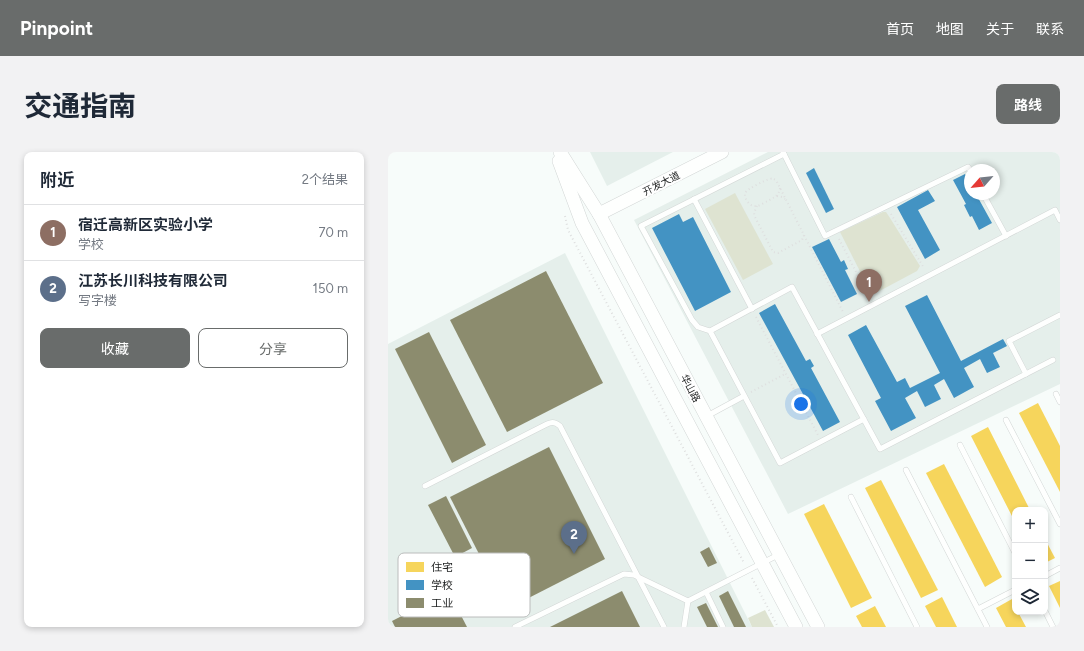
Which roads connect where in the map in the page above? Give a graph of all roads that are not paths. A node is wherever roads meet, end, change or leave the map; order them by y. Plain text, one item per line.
1 (555, 152) edge
2 (560, 152) edge
3 (722, 152) edge
4 (784, 153) edge
5 (964, 169) edge
6 (694, 199) junction
7 (986, 200) edge
8 (599, 214) junction
9 (1060, 220) edge
10 (1006, 236) junction
11 (752, 309) junction
12 (1060, 315) edge
13 (710, 331) junction
14 (818, 334) junction
15 (1053, 360) dead end
16 (1026, 374) junction
17 (1056, 394) dead end
18 (744, 396) junction
19 (1060, 402) edge
20 (706, 416) junction
21 (864, 419) junction
22 (1006, 420) dead end
23 (960, 445) dead end
24 (906, 470) dead end
25 (425, 486) dead end
26 (850, 497) dead end
27 (1060, 524) edge
28 (1012, 546) edge
29 (779, 554) junction
30 (762, 563) junction
31 (1060, 568) edge
32 (1048, 574) edge
33 (638, 577) junction
34 (706, 592) junction
35 (1012, 592) edge
36 (688, 601) junction
37 (978, 609) junction
38 (1047, 615) edge
39 (515, 627) edge
40 (664, 627) edge
41 (684, 627) edge
42 (723, 627) edge
43 (796, 627) edge
44 (818, 627) edge
45 (917, 627) edge
46 (987, 627) edge
47 (1053, 627) edge

1 - 30 street, 华山路
2 - 8 street, 华山路
3 - 8 street, 开发大道
4 - 5 lane
4 - 6 lane
6 - 11 lane
6 - 13 lane
7 - 10 lane
8 - 20 street, 华山路
9 - 10 lane
10 - 14 lane
11 - 13 lane
11 - 14 lane
12 - 16 lane
13 - 18 lane
14 - 21 lane
15 - 16 lane
16 - 21 lane
17 - 19 lane
18 - 20 lane
18 - 21 lane
20 - 29 street, 华山路
22 - 27 lane
23 - 28 lane
24 - 37 lane
25 - 33 lane
26 - 45 lane
29 - 30 lane
29 - 44 street, 华山路
30 - 34 lane
30 - 43 street, 华山路
31 - 32 lane
33 - 36 lane
33 - 39 lane
33 - 40 lane
34 - 36 lane
34 - 42 lane
35 - 37 lane
36 - 41 lane
37 - 46 lane
38 - 47 lane

